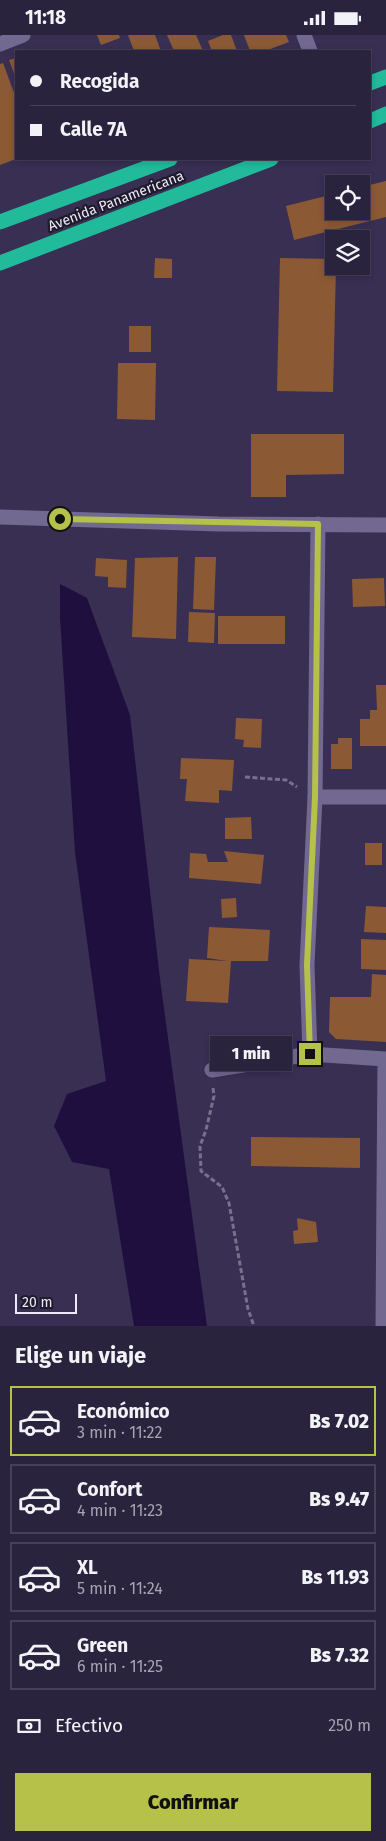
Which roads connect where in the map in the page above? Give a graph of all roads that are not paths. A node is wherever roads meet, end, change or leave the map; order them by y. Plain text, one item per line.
1 (23, 35) edge
2 (304, 35) edge
3 (0, 44) edge
4 (310, 50) edge
5 (386, 77) edge
6 (371, 83) edge
7 (386, 114) edge
8 (371, 121) edge
9 (167, 160) edge
10 (268, 160) edge
11 (0, 222) edge
12 (0, 263) edge
13 (0, 517) edge
14 (318, 524) junction
15 (386, 525) edge
16 (315, 797) junction
17 (386, 797) edge
18 (310, 1054) junction
19 (385, 1059) edge
20 (212, 1069) road end
21 (383, 1326) edge

1 - 3 street
2 - 4 street
5 - 6 highway
7 - 8 highway
9 - 11 highway, Avenida Panamericana
10 - 12 highway, Avenida Panamericana
13 - 14 street
14 - 15 street
14 - 16 street
16 - 17 street
16 - 18 street
18 - 19 street
18 - 20 street
19 - 21 street

